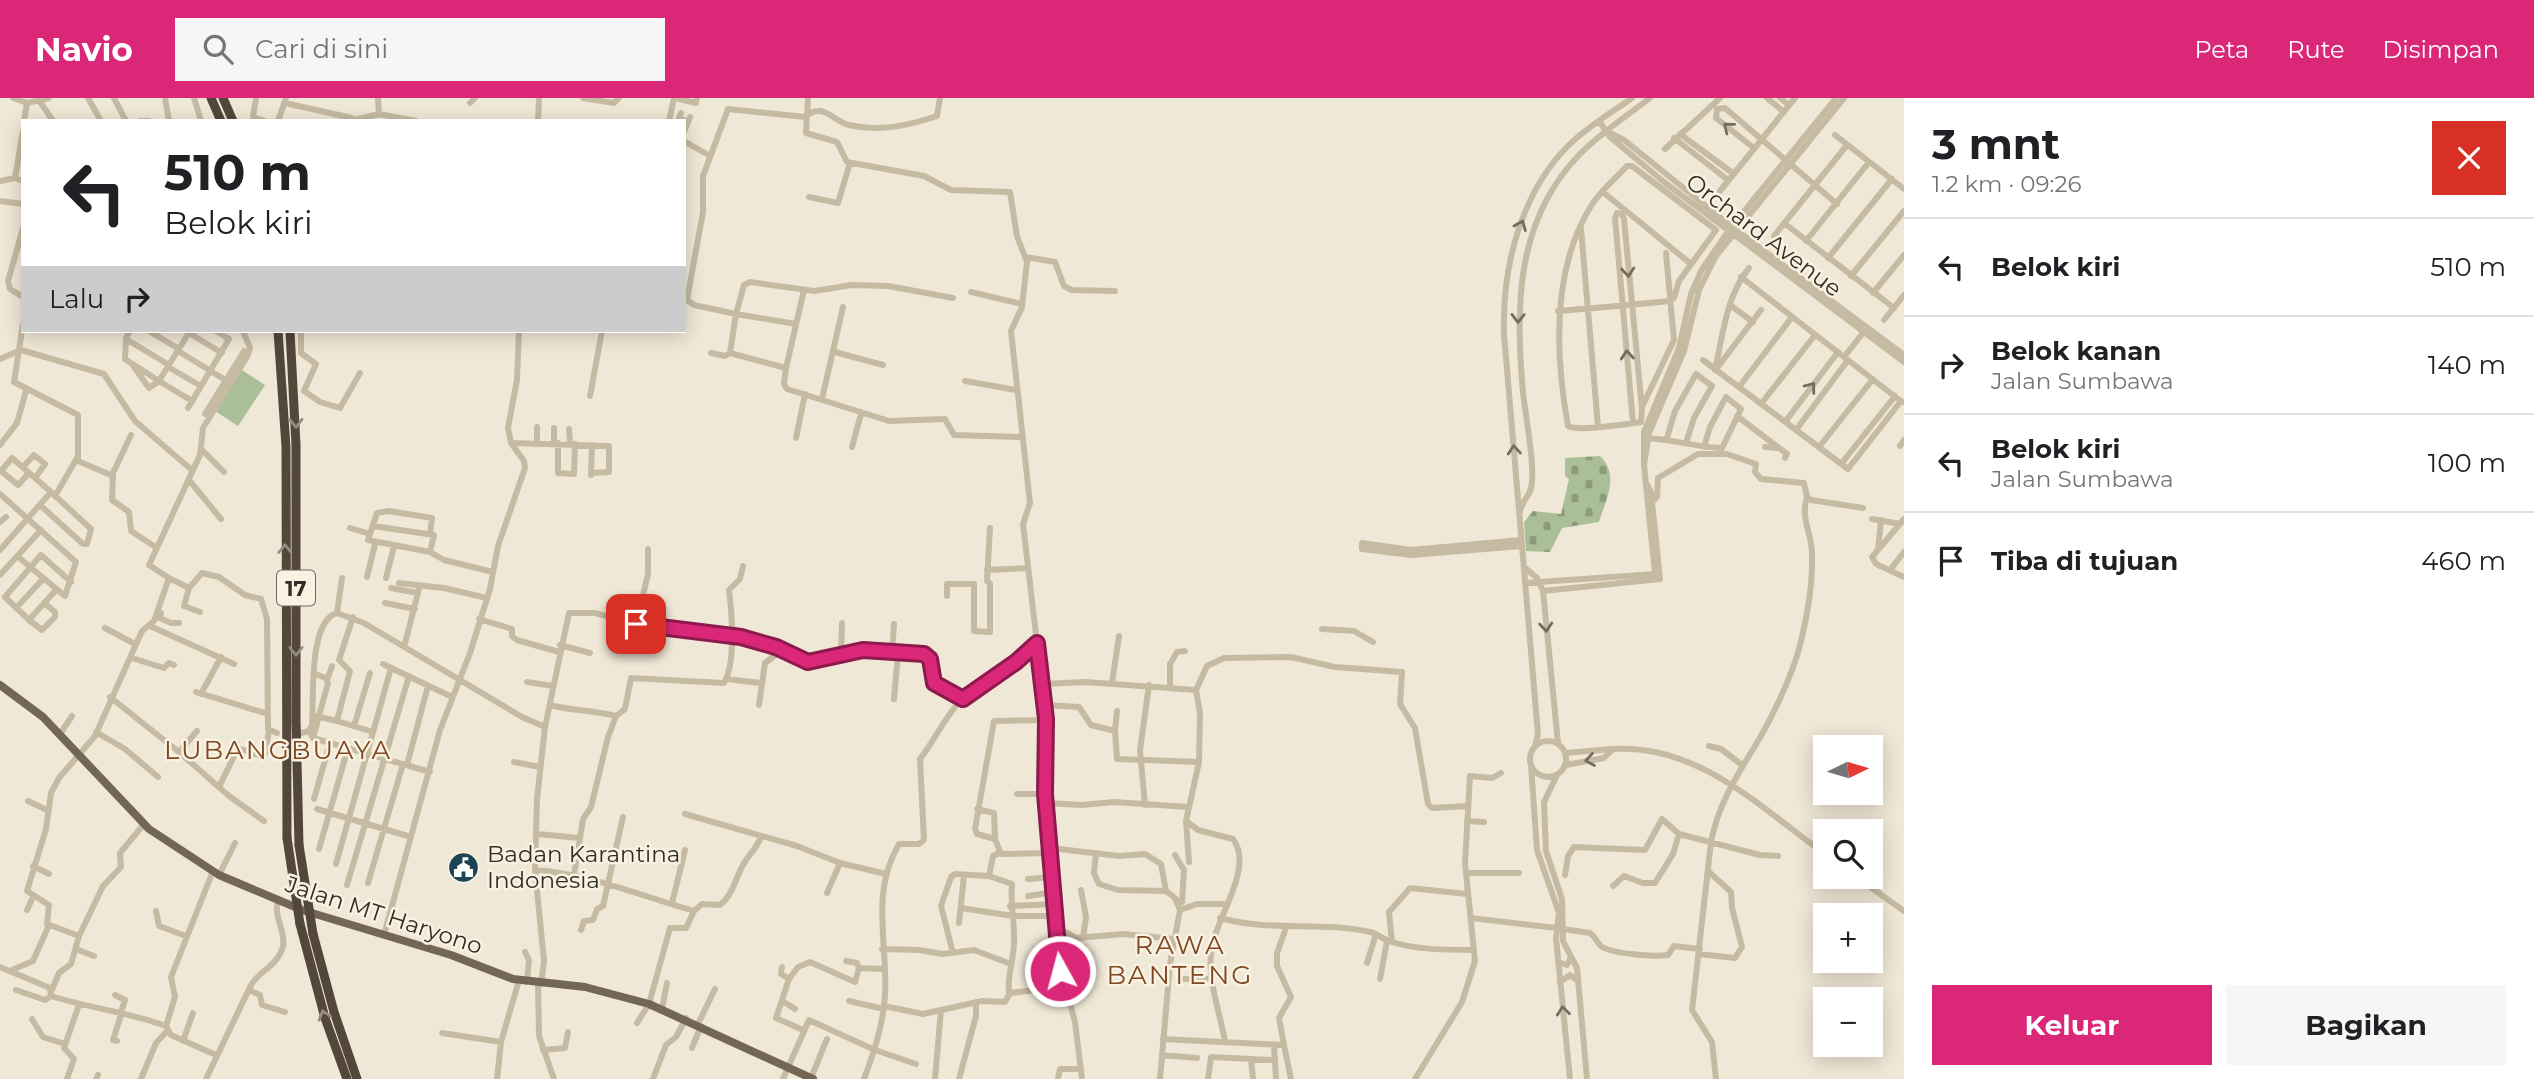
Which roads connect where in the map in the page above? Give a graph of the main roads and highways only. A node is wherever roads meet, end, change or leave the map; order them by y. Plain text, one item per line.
1 (211, 98) edge
2 (223, 98) edge
3 (219, 119) edge
4 (232, 119) edge
5 (278, 333) edge
6 (290, 333) edge
7 (0, 685) edge
8 (812, 1078) edge
9 (346, 1079) edge
10 (357, 1079) edge

1 - 3 highway
2 - 4 highway
9 -> 5 highway, 17, bridge
6 -> 10 highway, 17, bridge
7 - 8 main road, Jalan MT Haryono

